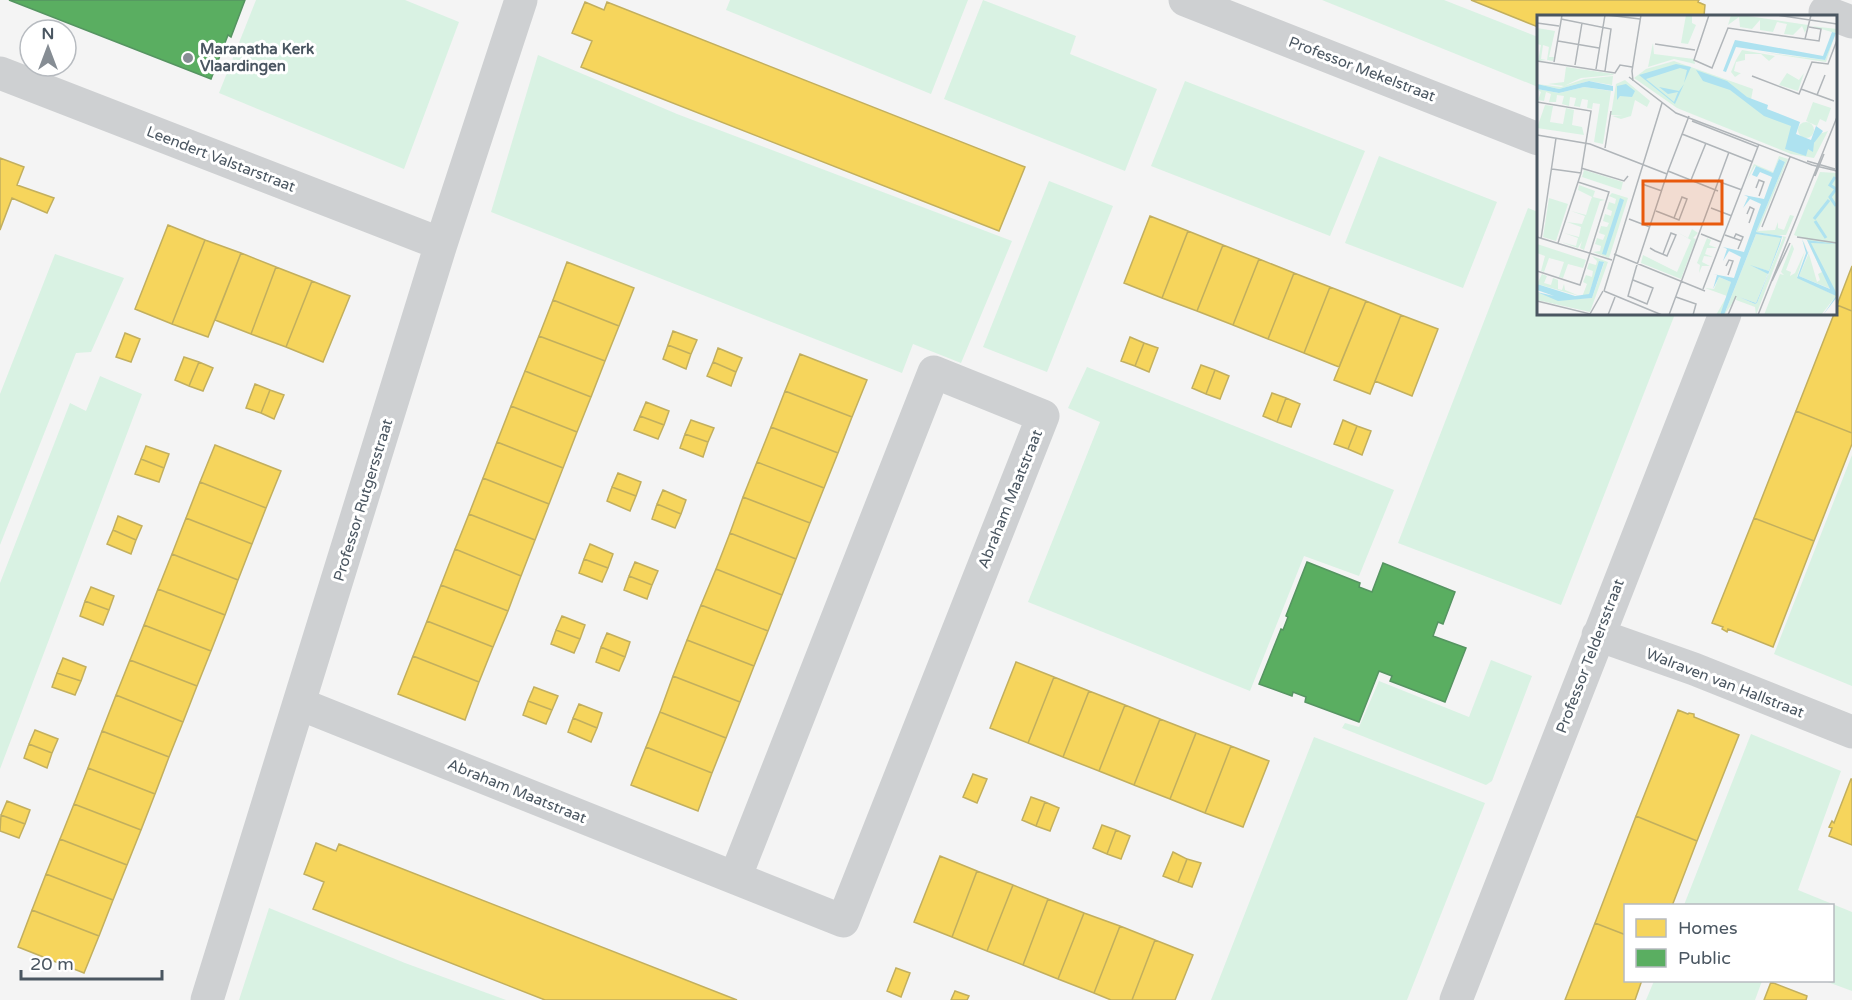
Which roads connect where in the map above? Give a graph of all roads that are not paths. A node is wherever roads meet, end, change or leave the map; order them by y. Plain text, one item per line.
1 (521, 0) edge
2 (1185, 0) edge
3 (0, 73) edge
4 (1537, 138) edge
5 (441, 244) junction
6 (1725, 315) edge
7 (1598, 635) junction
8 (300, 704) junction
9 (1852, 732) edge
10 (735, 878) junction
11 (207, 1000) edge
12 (1456, 1000) edge

1 - 5 street, Professor Rutgersstraat
2 - 4 street, Professor Mekelstraat
3 - 5 street, Leendert Valstarstraat
5 - 8 street, Professor Rutgersstraat
6 - 7 street, Professor Teldersstraat
7 - 9 street, Walraven van Hallstraat
7 - 12 street, Professor Teldersstraat
8 - 10 street, Abraham Maatstraat
8 - 11 street, Professor Rutgersstraat
10 - 10 street, Abraham Maatstraat

